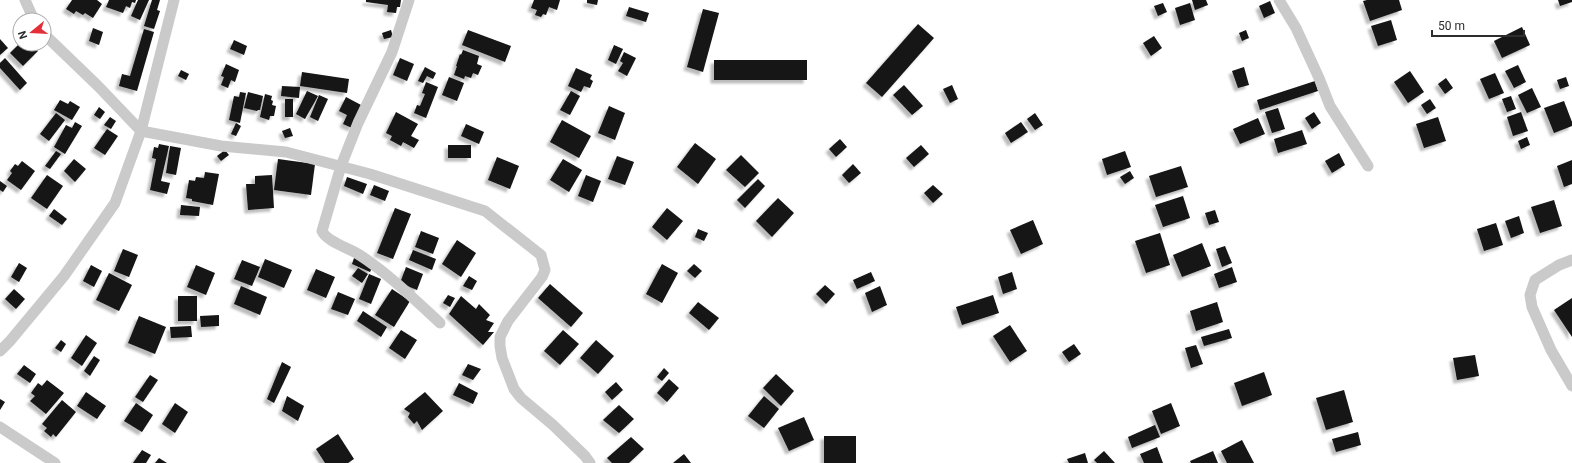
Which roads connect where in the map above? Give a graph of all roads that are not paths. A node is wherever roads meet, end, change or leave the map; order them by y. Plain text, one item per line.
1 (25, 0) edge
2 (174, 0) edge
3 (409, 0) edge
4 (1279, 0) edge
5 (30, 12) edge
6 (52, 42) edge
7 (141, 131) junction
8 (341, 166) junction
9 (1368, 166) dead end
10 (1572, 260) edge
11 (440, 323) dead end
12 (0, 351) edge
13 (1572, 386) edge
14 (0, 427) edge
15 (55, 463) edge
16 (590, 463) edge

1 - 5 street
2 - 7 street
3 - 8 street
4 - 9 street
6 - 7 street
7 - 8 street
7 - 12 street
8 - 11 street
8 - 16 street
10 - 13 street
14 - 15 street

